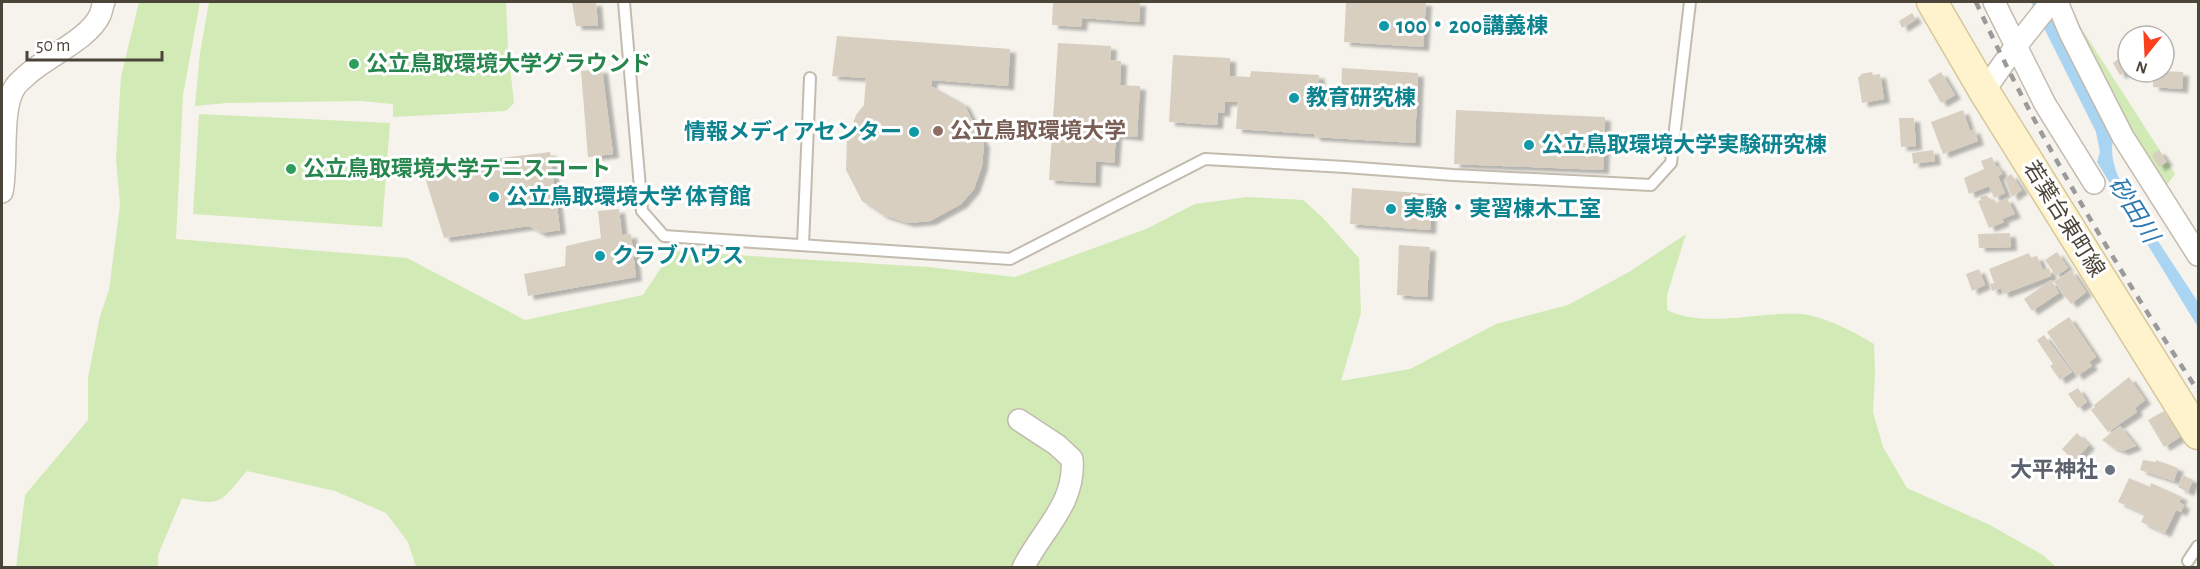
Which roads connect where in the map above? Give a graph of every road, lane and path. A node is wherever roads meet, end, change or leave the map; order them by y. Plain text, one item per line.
1 (104, 2) edge
2 (624, 2) edge
3 (1690, 2) edge
4 (1932, 2) edge
5 (1994, 2) edge
6 (2051, 2) edge
7 (2057, 2) edge
8 (2020, 41) junction
9 (810, 78) dead end
10 (1984, 91) junction
11 (2094, 183) dead end
12 (2, 192) edge
13 (803, 245) junction
14 (2199, 255) edge
15 (1019, 420) dead end
16 (2199, 434) edge
17 (2199, 546) edge
18 (2188, 561) dead end
19 (1023, 567) edge

1 - 12 street
2 - 13 lane
3 - 13 lane
4 - 10 main road, 若葉台東町線
5 - 8 street
6 - 8 street
7 - 14 street
8 - 10 street
8 - 11 street
9 - 13 lane
10 - 16 main road, 若葉台東町線
15 - 19 street
17 - 18 lane

